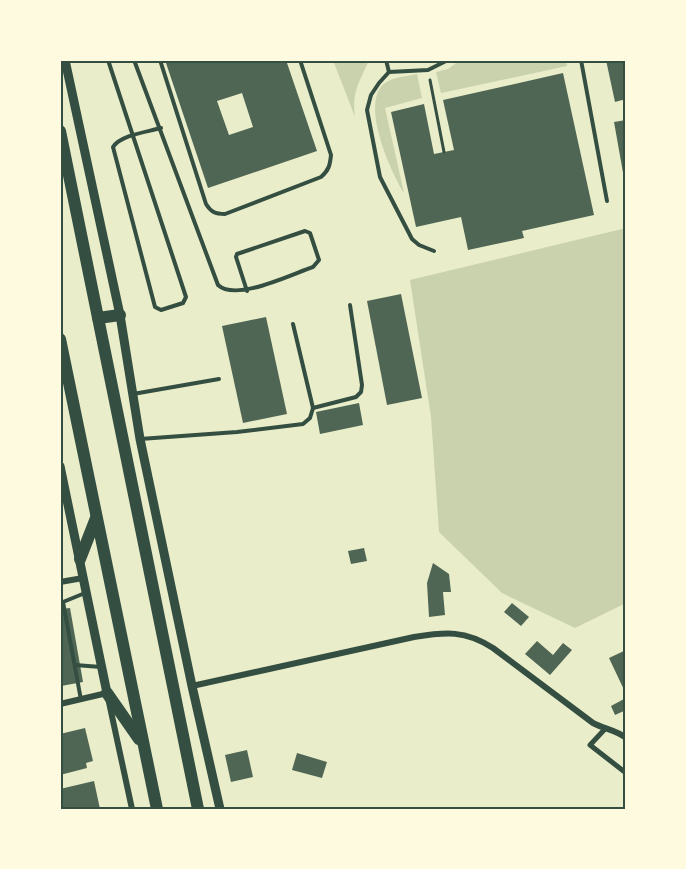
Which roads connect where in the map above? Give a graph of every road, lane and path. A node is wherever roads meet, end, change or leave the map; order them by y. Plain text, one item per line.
1 (65, 60) edge
2 (108, 60) edge
3 (134, 60) edge
4 (160, 60) edge
5 (300, 60) edge
6 (386, 60) edge
7 (448, 60) edge
8 (580, 60) edge
9 (390, 72) junction
10 (431, 85) dead end
11 (161, 128) junction
12 (60, 131) edge
13 (133, 136) junction
14 (444, 152) dead end
15 (607, 201) dead end
16 (434, 251) dead end
17 (247, 291) junction
18 (350, 305) dead end
19 (120, 315) junction
20 (98, 318) junction
21 (293, 324) dead end
22 (60, 339) edge
23 (219, 379) dead end
24 (132, 394) junction
25 (313, 408) junction
26 (140, 439) junction
27 (60, 466) edge
28 (96, 517) junction
29 (80, 559) junction
30 (83, 578) junction
31 (60, 582) edge
32 (86, 592) junction
33 (75, 665) junction
34 (102, 667) junction
35 (192, 686) junction
36 (107, 693) junction
37 (81, 700) junction
38 (60, 704) edge
39 (605, 729) junction
40 (626, 731) edge
41 (618, 732) junction
42 (626, 738) edge
43 (143, 746) junction
44 (626, 773) edge
45 (132, 809) edge
46 (157, 809) edge
47 (198, 809) edge
48 (220, 809) edge

1 - 19 street
2 - 13 lane
3 - 11 lane
4 - 5 lane
6 - 9 lane
7 - 9 lane
8 - 15 lane
9 - 16 lane
10 - 14 path
11 - 13 lane
11 - 17 lane
12 - 20 main road
13 - 13 lane
17 - 17 lane
18 - 25 lane
19 - 20 main road
19 - 24 street
20 - 47 main road
21 - 25 lane
22 - 28 main road
23 - 24 lane
24 - 26 street
25 - 26 lane
26 - 35 street
27 - 29 street
28 - 29 main road
28 - 43 main road
29 - 30 street
30 - 31 street
30 - 32 street
32 - 33 lane
32 - 34 street
33 - 34 lane
33 - 37 lane
34 - 36 street
35 - 39 street
35 - 48 street
36 - 37 street
36 - 43 main road
36 - 45 street
37 - 38 street
39 - 41 street
39 - 44 street
40 - 41 street
41 - 42 street
43 - 46 main road

